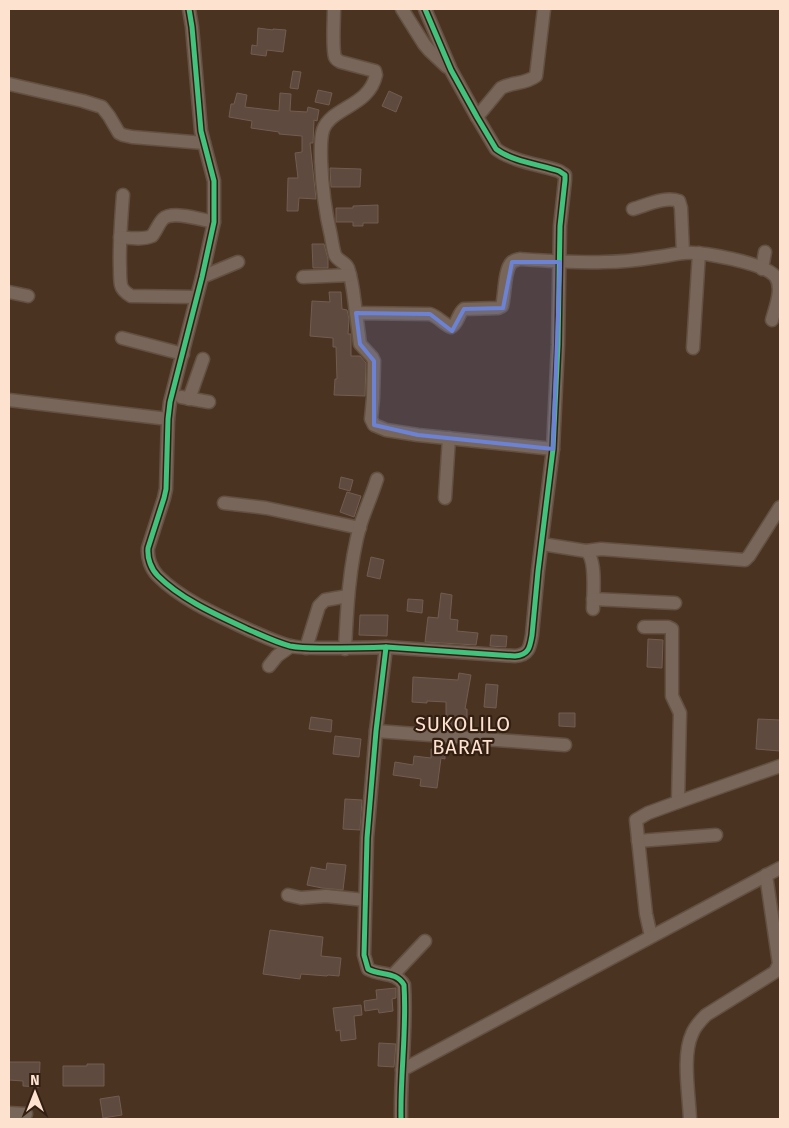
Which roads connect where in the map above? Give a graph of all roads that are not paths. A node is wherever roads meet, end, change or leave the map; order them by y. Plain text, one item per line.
1 (188, 9) edge
2 (334, 9) edge
3 (402, 9) edge
4 (425, 9) edge
5 (544, 9) edge
6 (451, 70) junction
7 (9, 84) edge
8 (477, 117) junction
9 (204, 143) junction
10 (123, 195) dead end
11 (633, 209) dead end
12 (214, 222) junction
13 (120, 237) junction
14 (765, 252) dead end
15 (684, 253) junction
16 (699, 253) junction
17 (238, 262) dead end
18 (560, 262) junction
19 (762, 269) junction
20 (350, 275) junction
21 (202, 277) junction
22 (303, 277) dead end
23 (9, 292) edge
24 (28, 296) dead end
25 (196, 297) junction
26 (356, 313) junction
27 (772, 320) dead end
28 (122, 338) dead end
29 (693, 348) dead end
30 (183, 354) junction
31 (203, 359) dead end
32 (171, 395) junction
33 (189, 399) junction
34 (9, 400) edge
35 (209, 402) dead end
36 (168, 419) junction
37 (449, 438) junction
38 (553, 449) junction
39 (377, 479) dead end
40 (445, 498) dead end
41 (224, 503) dead end
42 (780, 507) edge
43 (360, 528) junction
44 (542, 544) junction
45 (586, 551) junction
46 (348, 596) junction
47 (675, 603) dead end
48 (644, 627) dead end
49 (291, 646) junction
50 (306, 648) junction
51 (345, 648) junction
52 (386, 648) junction
53 (269, 666) dead end
54 (376, 731) junction
55 (565, 745) dead end
56 (780, 766) edge
57 (678, 802) junction
58 (716, 835) dead end
59 (638, 840) junction
60 (780, 868) edge
61 (766, 875) junction
62 (288, 895) dead end
63 (364, 900) junction
64 (651, 936) junction
65 (425, 941) dead end
66 (393, 975) junction
67 (402, 1070) junction
68 (9, 1113) edge
69 (26, 1114) dead end
70 (401, 1119) edge
71 (690, 1119) edge

1 - 9 street
2 - 20 street
3 - 6 street
4 - 6 street
5 - 8 street
6 - 8 street
7 - 9 street
8 - 18 street
9 - 12 street
10 - 13 street
11 - 15 street
12 - 13 street
12 - 21 street
13 - 25 street
14 - 19 street
15 - 16 street
15 - 18 street
16 - 19 street
16 - 29 street
17 - 21 street
18 - 26 street
18 - 38 street
19 - 27 street
20 - 22 street
20 - 26 street
21 - 25 street
23 - 24 street
25 - 30 street
26 - 37 street
28 - 30 street
30 - 32 street
31 - 33 street
32 - 33 street
32 - 36 street
33 - 35 street
34 - 36 street
36 - 49 street
37 - 38 street
37 - 40 street
38 - 44 street
39 - 43 street
41 - 43 street
42 - 45 street
43 - 46 street
44 - 45 street
44 - 52 street
45 - 47 street
46 - 50 street
46 - 51 street
48 - 57 street
49 - 50 street
49 - 53 street
50 - 51 street
51 - 52 street
52 - 54 street
54 - 55 street
54 - 63 street
56 - 57 street
57 - 59 street
58 - 59 street
59 - 64 street
60 - 61 street
61 - 64 street
61 - 71 street
62 - 63 street
63 - 66 street
64 - 67 street
65 - 66 street
66 - 67 street
67 - 70 street
68 - 69 street

